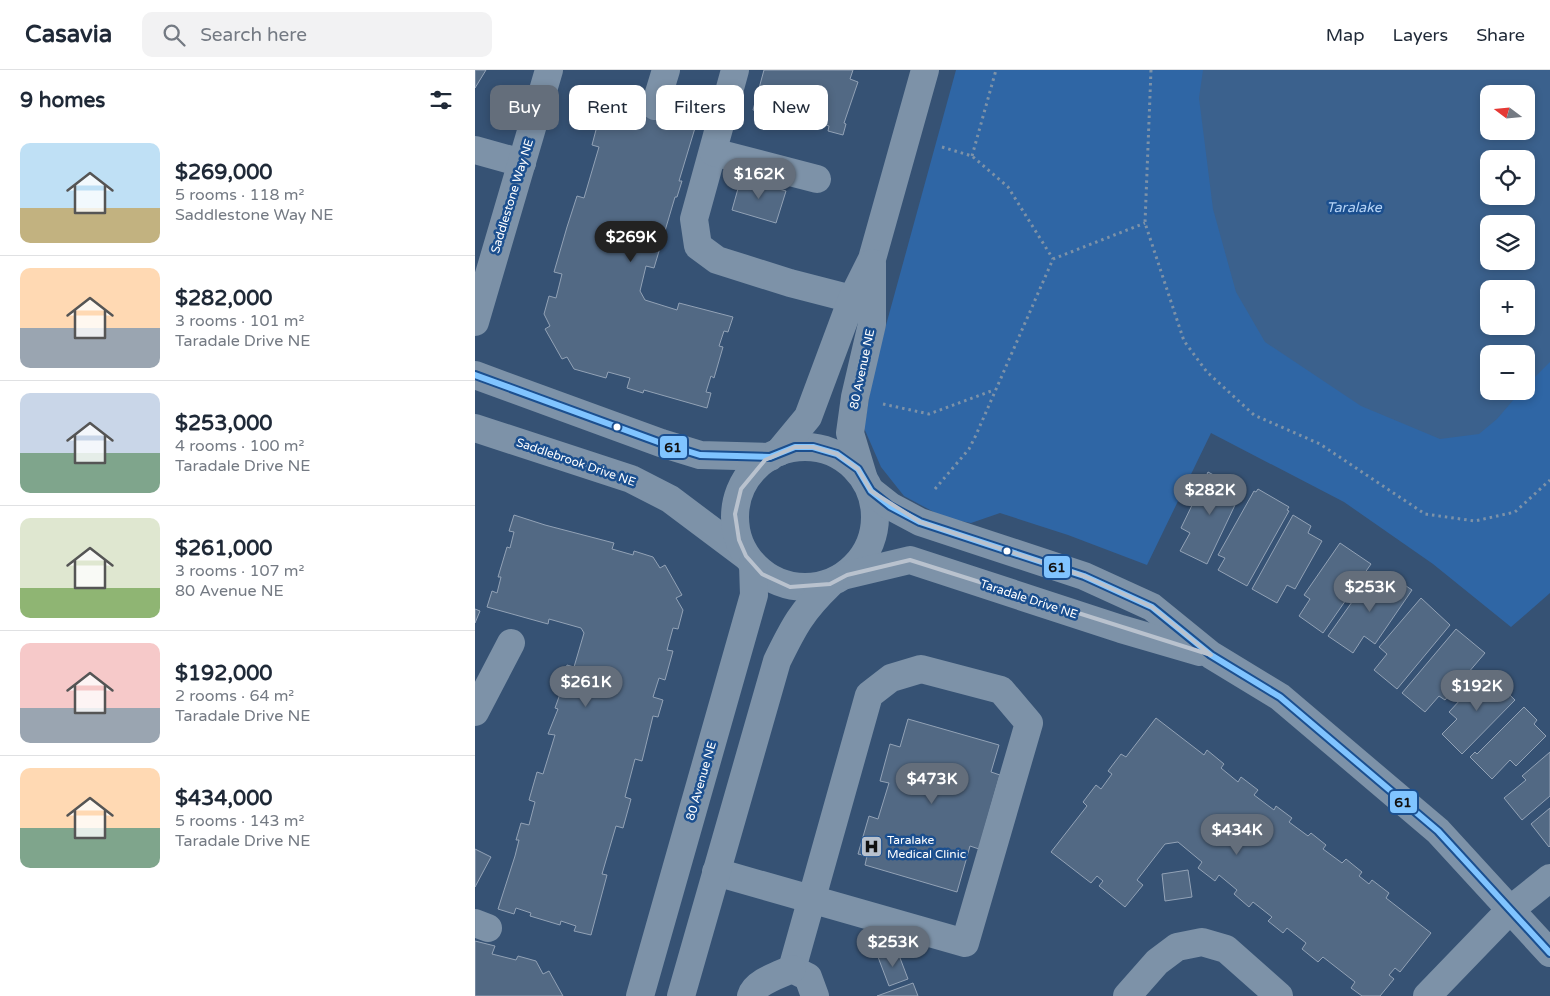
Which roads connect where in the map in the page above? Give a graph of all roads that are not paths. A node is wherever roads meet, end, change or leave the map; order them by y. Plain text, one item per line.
1 (549, 70) edge
2 (666, 70) edge
3 (735, 70) edge
4 (925, 70) edge
5 (655, 106) dead end
6 (475, 150) edge
7 (713, 152) junction
8 (522, 162) junction
9 (817, 180) dead end
10 (872, 259) junction
11 (852, 299) junction
12 (475, 322) edge
13 (475, 375) edge
14 (475, 428) edge
15 (775, 454) junction
16 (867, 484) junction
17 (750, 560) junction
18 (838, 580) junction
19 (511, 643) dead end
20 (1211, 655) junction
21 (475, 712) edge
22 (717, 872) junction
23 (1550, 878) edge
24 (811, 900) junction
25 (1510, 910) junction
26 (1550, 953) edge
27 (804, 985) edge
28 (640, 996) edge
29 (681, 996) edge
30 (751, 996) edge
31 (1127, 996) edge
32 (1279, 996) edge
33 (1427, 996) edge

1 - 8 street, Saddlestone Way NE
2 - 5 street
3 - 7 street
4 - 10 street, 80 Avenue NE
6 - 8 street
7 - 9 street
7 - 11 street
8 - 12 street, Saddlestone Way NE
10 - 11 street, 80 Avenue NE
10 - 16 street, 80 Avenue NE
11 - 15 street, 80 Avenue NE
13 - 15 street
14 - 17 street, Saddlebrook Drive NE
15 - 16 street
15 - 17 street
16 - 18 street
16 - 20 street, Taradale Drive NE
17 - 18 street
17 - 28 street, 80 Avenue NE
18 - 20 street, Taradale Drive NE
18 - 22 street
19 - 21 street
20 - 25 street, Taradale Drive NE
22 - 24 street
22 - 29 street
23 - 25 street
24 - 24 street
24 - 27 street
25 - 26 street, Taradale Drive NE
25 - 33 street
27 - 30 street
31 - 32 street

